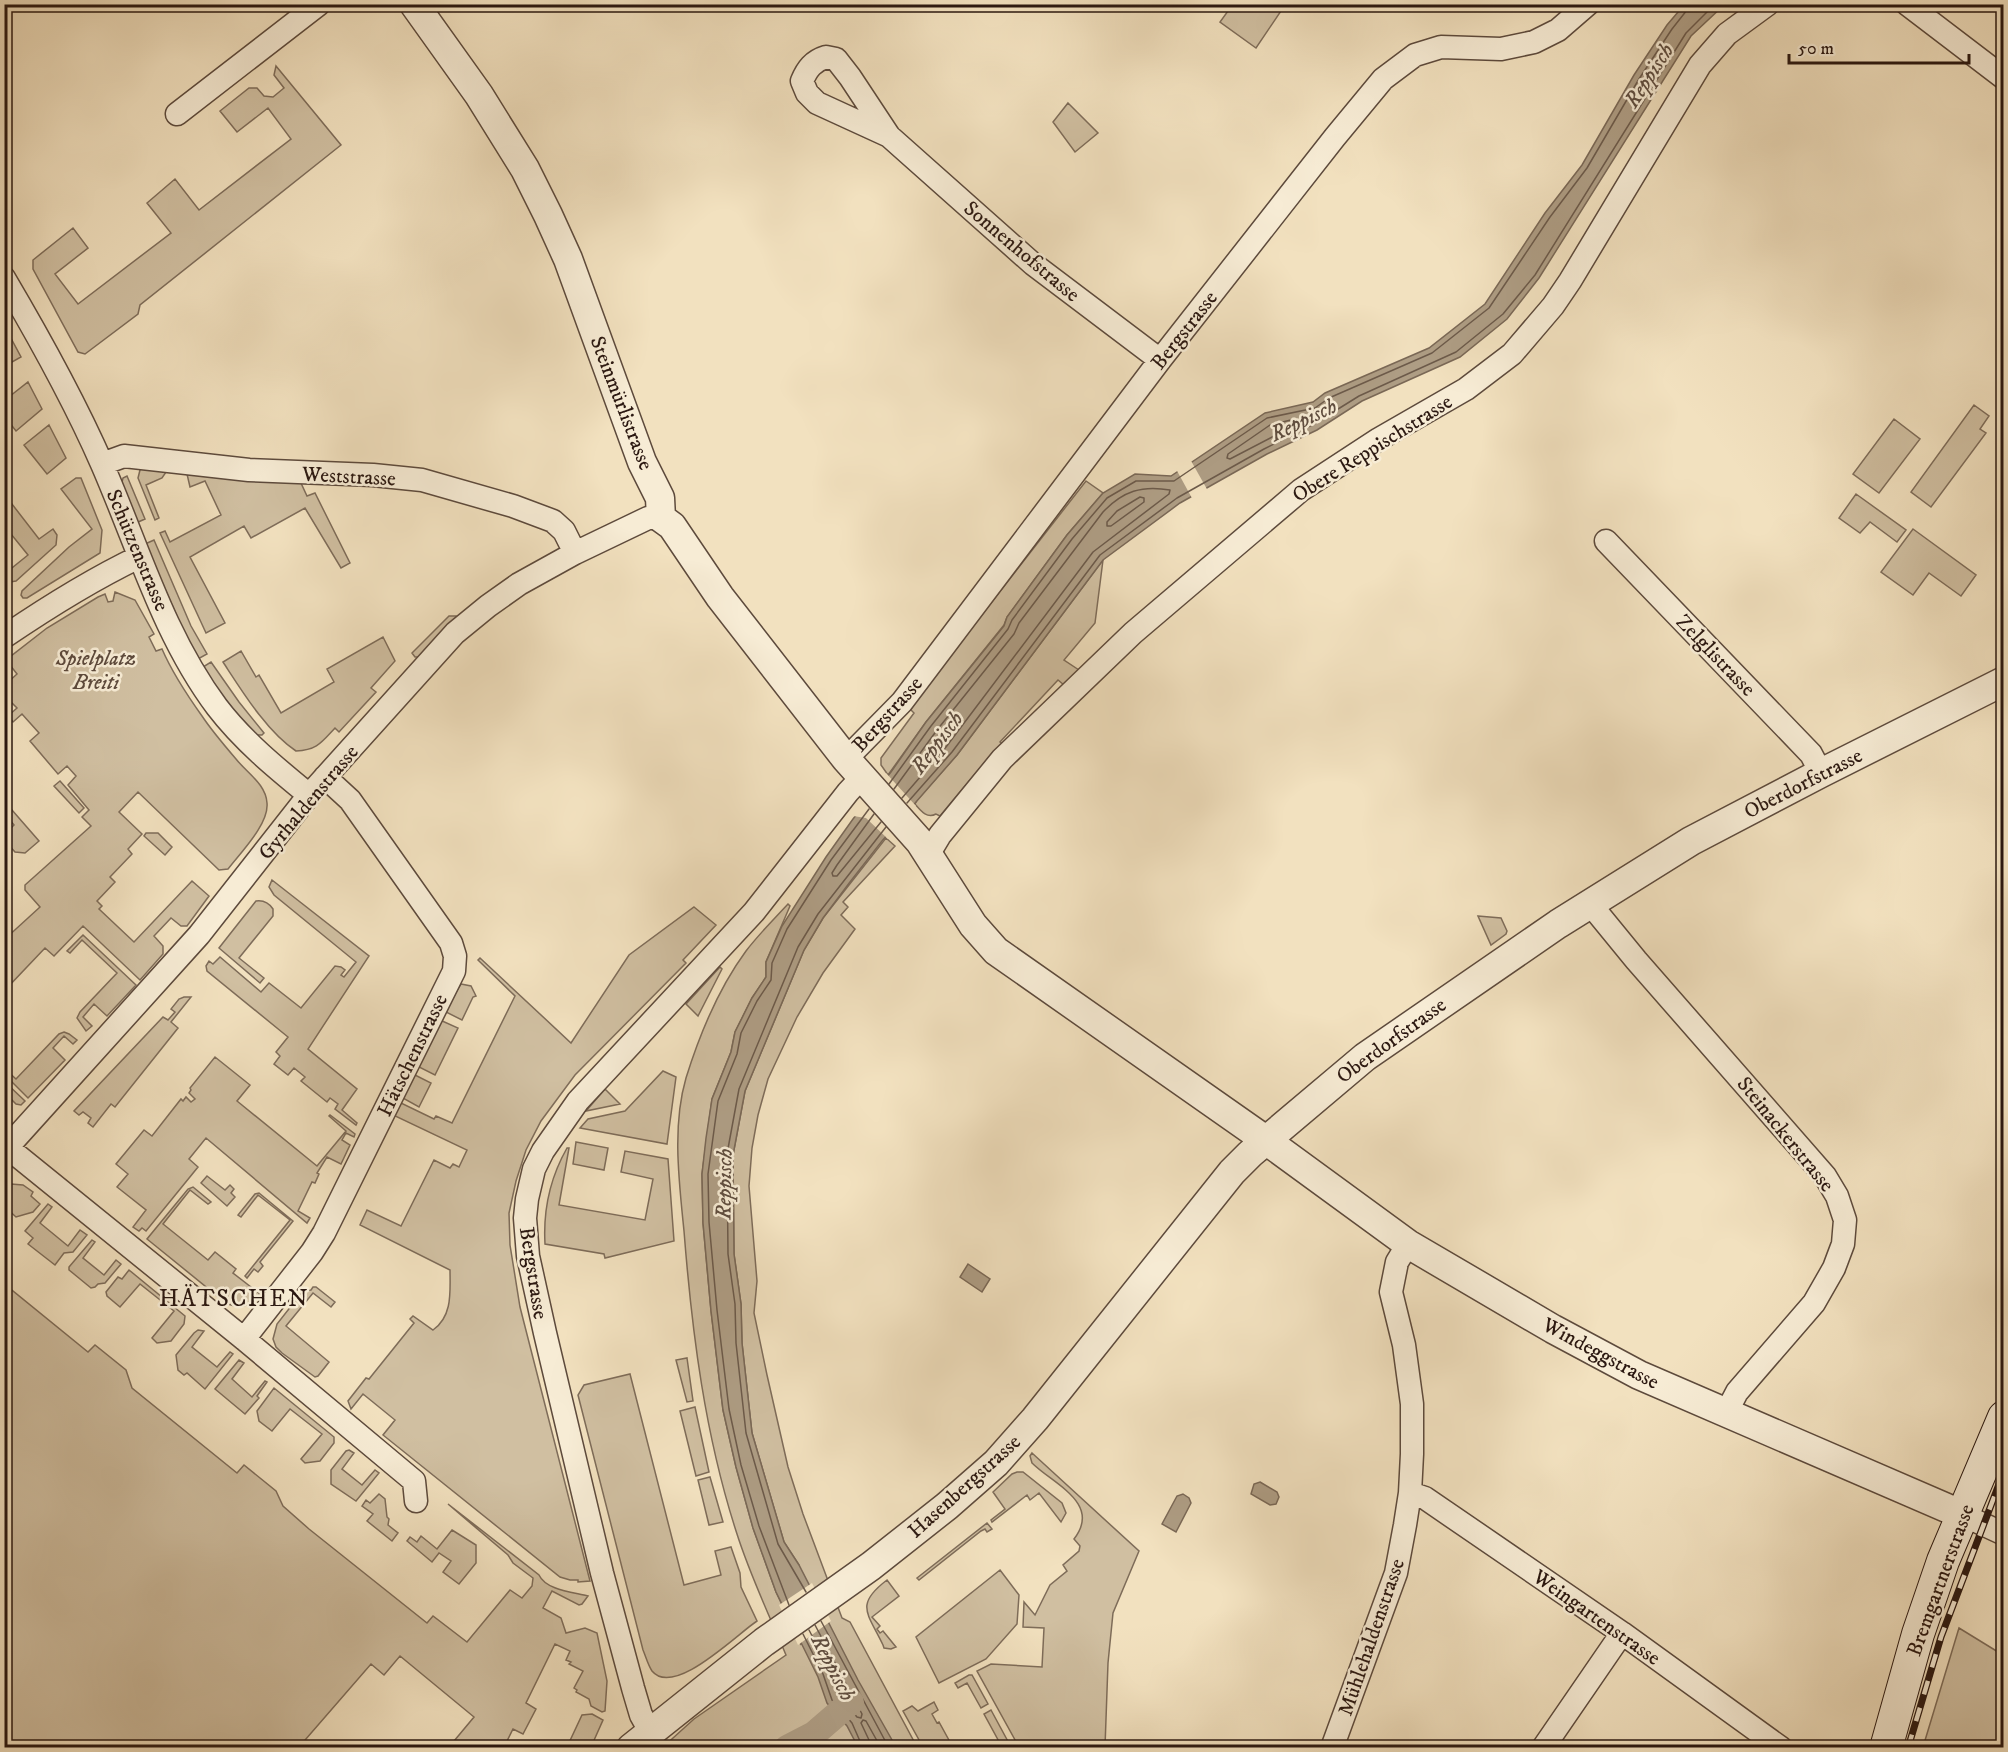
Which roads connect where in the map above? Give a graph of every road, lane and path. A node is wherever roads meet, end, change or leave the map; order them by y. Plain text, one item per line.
1 (319, 4) edge
2 (414, 4) edge
3 (1588, 4) edge
4 (1768, 4) edge
5 (1907, 4) edge
6 (2004, 78) edge
7 (177, 114) dead end
8 (889, 136) dead end
9 (4, 278) edge
10 (1161, 360) junction
11 (102, 464) junction
12 (661, 518) junction
13 (1606, 541) dead end
14 (575, 553) junction
15 (139, 557) junction
16 (4, 637) edge
17 (2004, 681) edge
18 (1821, 772) junction
19 (859, 774) junction
20 (325, 777) junction
21 (309, 795) junction
22 (928, 855) junction
23 (1590, 905) junction
24 (1267, 1141) junction
25 (6, 1149) edge
26 (1408, 1245) junction
27 (244, 1339) junction
28 (1726, 1413) junction
29 (2004, 1417) edge
30 (1410, 1493) junction
31 (416, 1501) dead end
32 (1963, 1515) junction
33 (2004, 1534) edge
34 (1622, 1633) junction
35 (640, 1739) edge
36 (1332, 1748) edge
37 (1543, 1748) edge
38 (1781, 1748) edge
39 (1886, 1748) edge

1 - 7 street
2 - 12 street, Steinmürlistrasse
3 - 10 street, Bergstrasse
4 - 22 street, Obere Reppischstrasse
5 - 6 street
8 - 10 street, Sonnenhofstrasse
9 - 11 street, Schützenstrasse
10 - 19 street, Bergstrasse
11 - 14 street, Weststrasse
11 - 15 street, Schützenstrasse
12 - 14 street, Gyrhaldenstrasse
12 - 19 street
13 - 18 street, Zelglistrasse
14 - 20 street, Gyrhaldenstrasse
15 - 16 street
15 - 21 street, Schützenstrasse
17 - 18 street, Oberdorfstrasse
18 - 23 street, Oberdorfstrasse
19 - 22 street
19 - 35 street, Bergstrasse
20 - 21 street, Gyrhaldenstrasse
20 - 27 street, Hätschenstrasse
21 - 25 street, Gyrhaldenstrasse
22 - 24 street
23 - 24 street, Oberdorfstrasse
23 - 28 street, Steinackerstrasse
24 - 26 street, Windeggstrasse
24 - 35 street, Hasenbergstrasse
25 - 27 street
26 - 28 street, Windeggstrasse
26 - 30 street, Mühlehaldenstrasse
27 - 31 street
28 - 32 street, Windeggstrasse
29 - 32 main road, Bremgartnerstrasse
30 - 34 street, Weingartenstrasse
30 - 36 street, Mühlehaldenstrasse
32 - 33 street
32 - 39 main road, Bremgartnerstrasse
34 - 37 street
34 - 38 street, Weingartenstrasse

